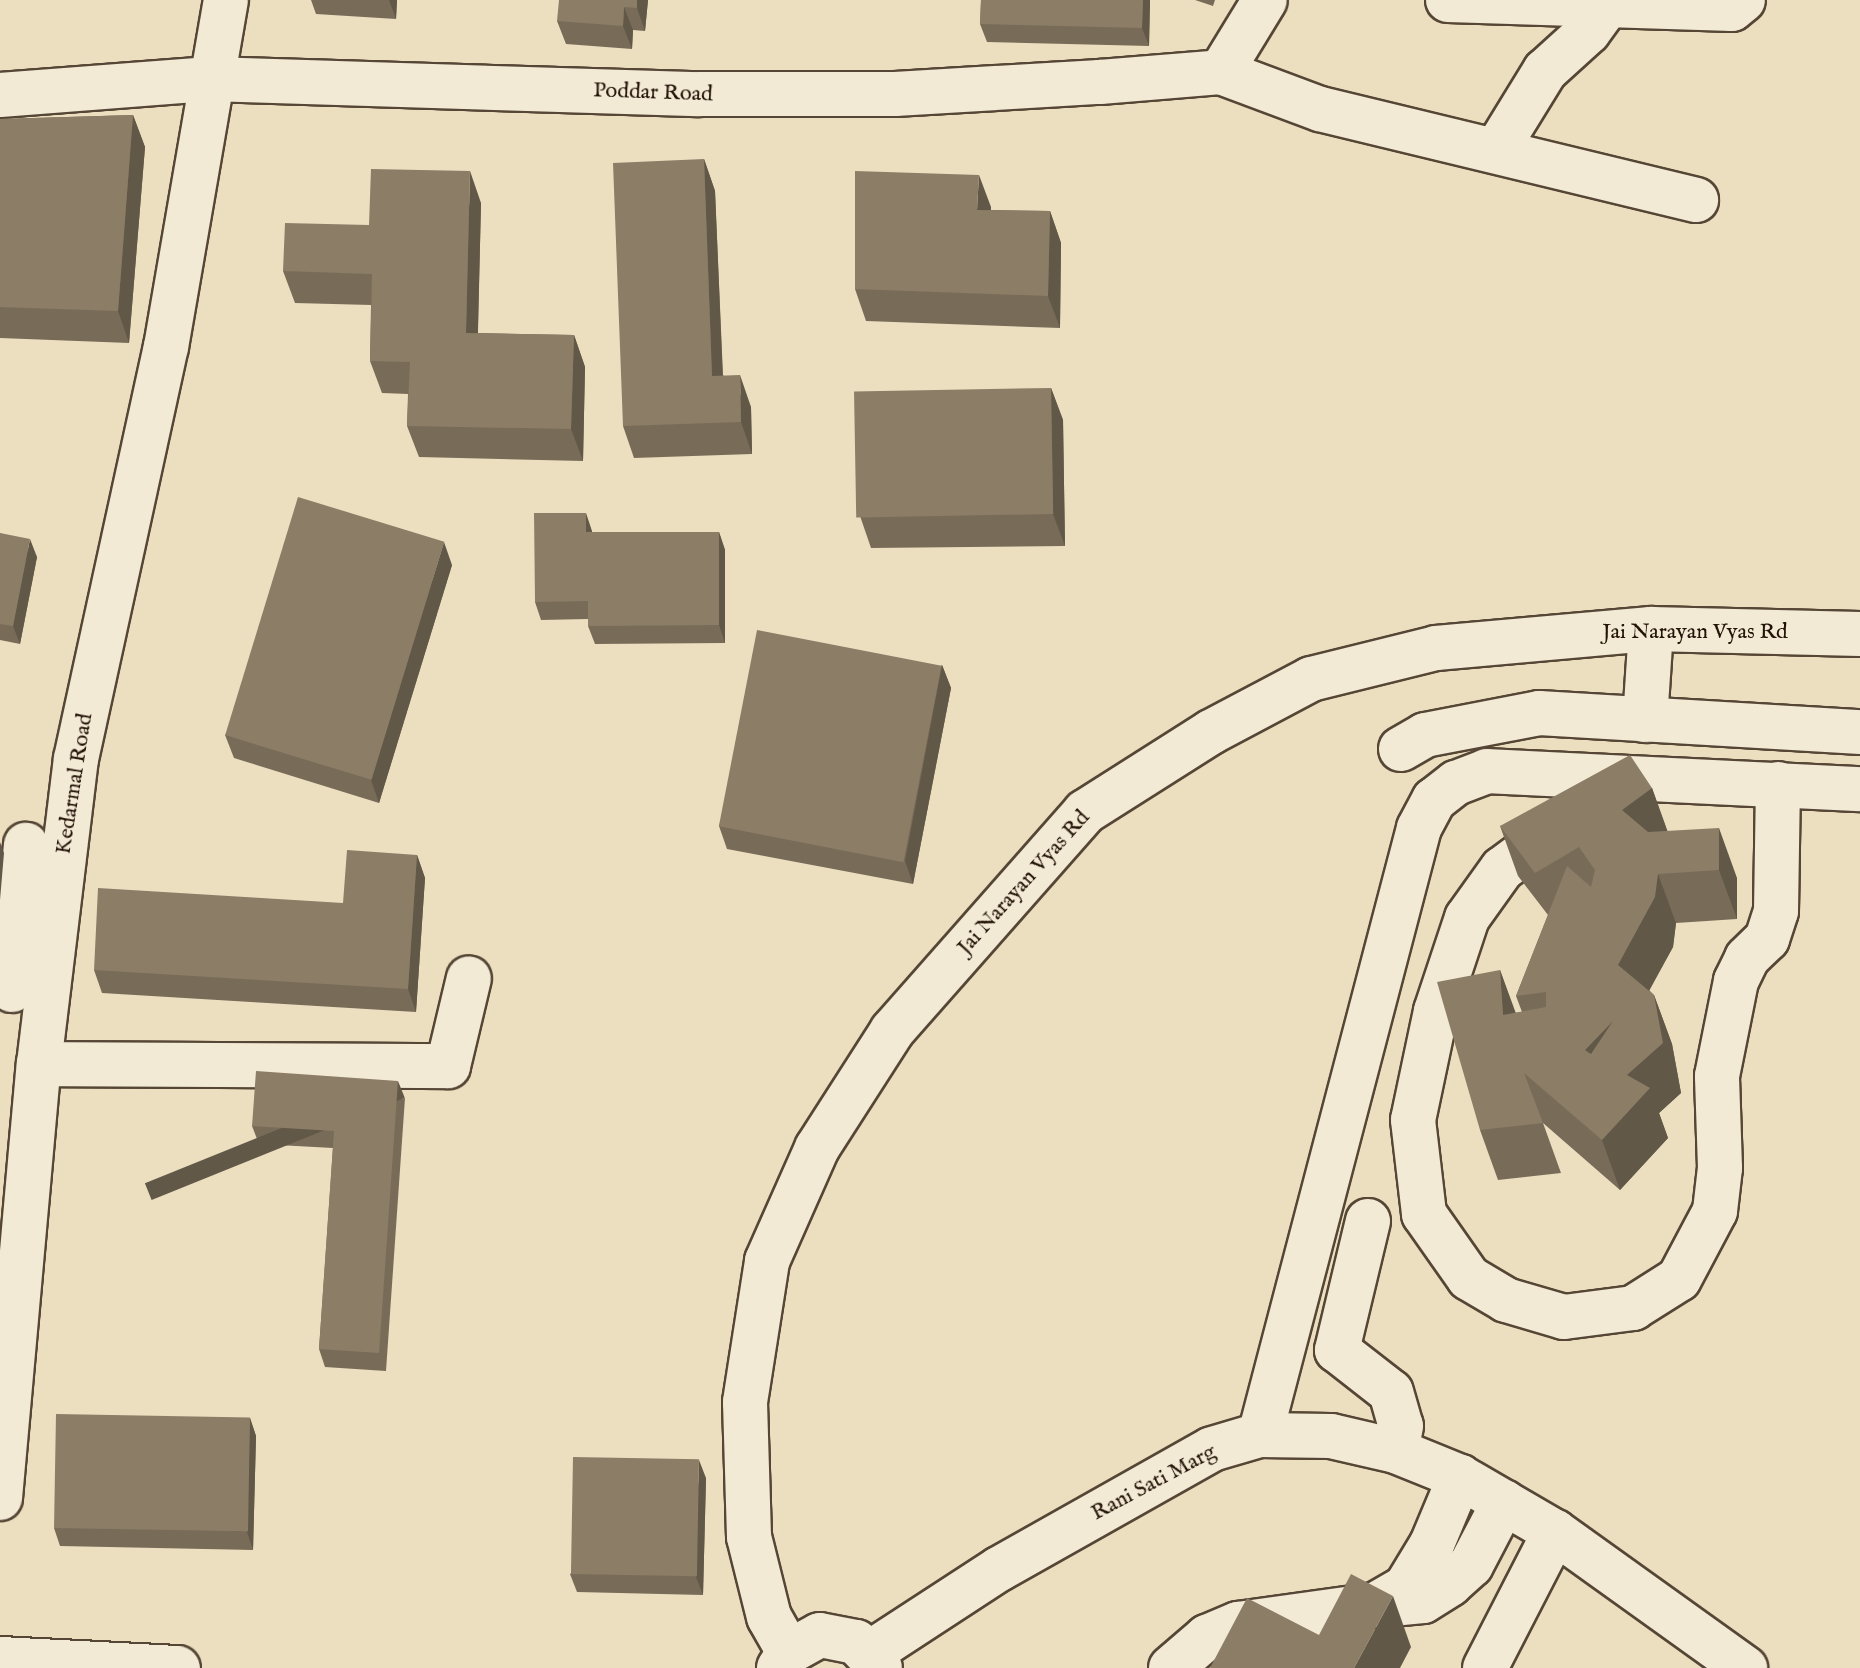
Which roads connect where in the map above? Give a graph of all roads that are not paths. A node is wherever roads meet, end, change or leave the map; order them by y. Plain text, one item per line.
1 (226, 0) edge
2 (1265, 0) edge
3 (1448, 0) edge
4 (1743, 0) edge
5 (1608, 4) junction
6 (1221, 72) junction
7 (210, 79) junction
8 (0, 95) edge
9 (1497, 149) junction
10 (1696, 200) dead end
11 (1651, 629) junction
12 (1860, 634) edge
13 (1645, 720) junction
14 (1860, 732) edge
15 (1401, 749) dead end
16 (1626, 777) junction
17 (1778, 784) junction
18 (1860, 789) edge
19 (30, 845) edge
20 (469, 978) dead end
21 (20, 990) edge
22 (39, 1064) junction
23 (1368, 1221) dead end
24 (7, 1309) edge
25 (1260, 1435) junction
26 (1396, 1451) junction
27 (1460, 1477) junction
28 (0, 1498) edge
29 (1504, 1502) junction
30 (1555, 1532) junction
31 (1375, 1605) junction
32 (0, 1659) edge
33 (784, 1660) edge
34 (875, 1660) edge
35 (178, 1668) edge
36 (1171, 1668) edge
37 (1485, 1668) edge
38 (1745, 1668) edge

1 - 7 street, Kedarmal Road
2 - 6 street
3 - 5 street
4 - 5 street
5 - 9 street
6 - 7 street, Poddar Road
6 - 9 street
7 - 8 street, Poddar Road
7 - 19 street, Kedarmal Road
9 - 10 street
11 - 12 street, Jai Narayan Vyas Rd
11 - 13 street
11 - 33 street, Jai Narayan Vyas Rd
13 - 14 street
13 - 15 street
16 - 17 street
16 - 17 street
16 - 25 street
17 - 18 street
19 - 21 street, Kedarmal Road
20 - 22 street
21 - 22 street, Kedarmal Road
22 - 24 street, Kedarmal Road
23 - 26 street
24 - 28 street, Kedarmal Road
25 - 26 street, Rani Sati Marg
25 - 34 street, Rani Sati Marg
26 - 27 street, Rani Sati Marg
27 - 29 street, Rani Sati Marg
27 - 31 street
29 - 30 street, Rani Sati Marg
29 - 31 street
30 - 37 street
30 - 38 street, Rani Sati Marg
31 - 36 street
32 - 35 street
33 - 34 street

